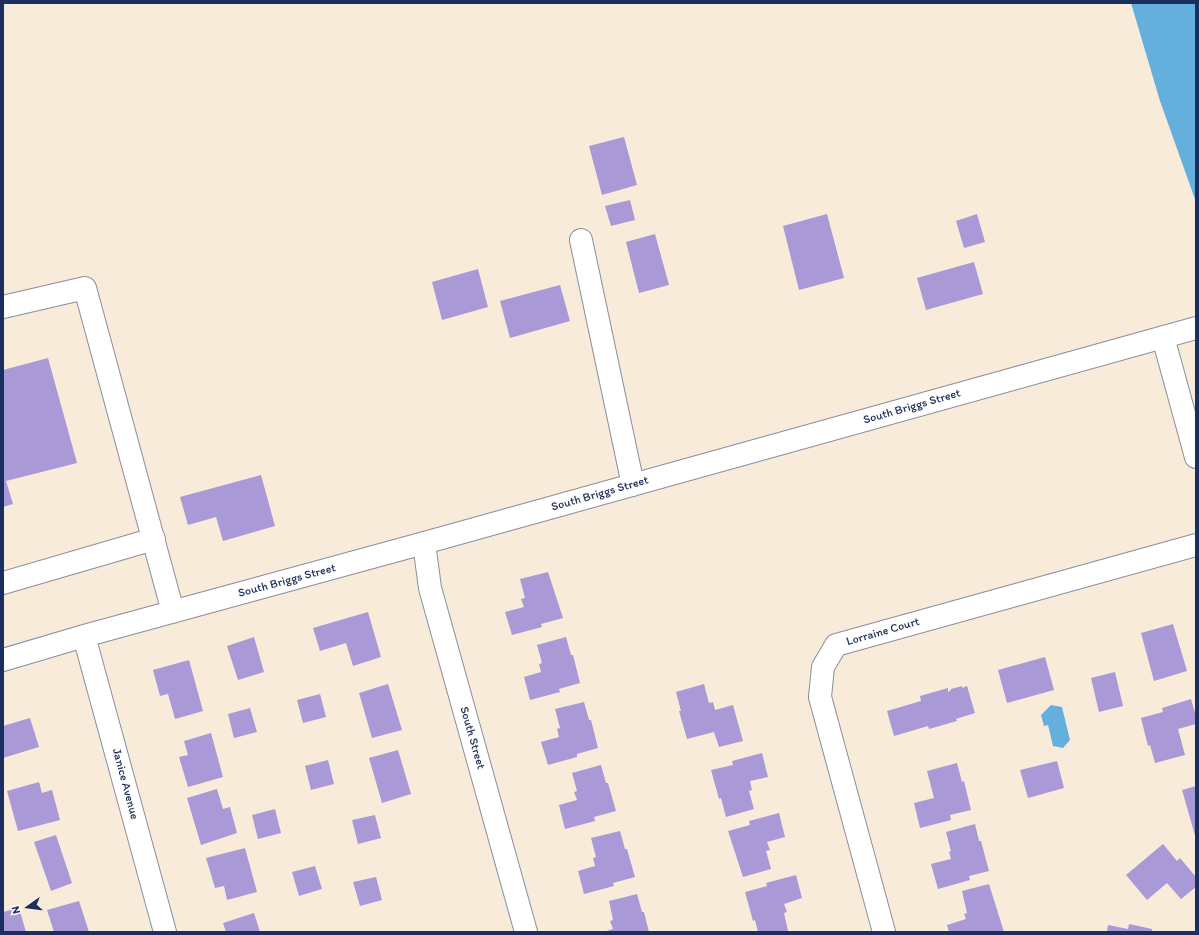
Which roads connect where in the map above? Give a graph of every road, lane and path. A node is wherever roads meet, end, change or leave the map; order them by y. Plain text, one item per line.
1 (581, 240) dead end
2 (3, 308) edge
3 (1196, 328) edge
4 (1163, 337) junction
5 (1196, 457) edge
6 (633, 485) junction
7 (154, 540) junction
8 (424, 543) junction
9 (1196, 545) edge
10 (3, 583) edge
11 (173, 612) junction
12 (84, 636) junction
13 (3, 660) edge
14 (166, 932) edge
15 (526, 932) edge
16 (884, 932) edge

1 - 6 street
2 - 7 street
3 - 4 street, South Briggs Street
4 - 5 street
4 - 6 street, South Briggs Street
6 - 8 street, South Briggs Street
7 - 10 street
7 - 11 street
8 - 11 street, South Briggs Street
8 - 15 street, South Street
9 - 16 street, Lorraine Court
11 - 12 street, South Briggs Street
12 - 13 street, South Briggs Street
12 - 14 street, Janice Avenue

